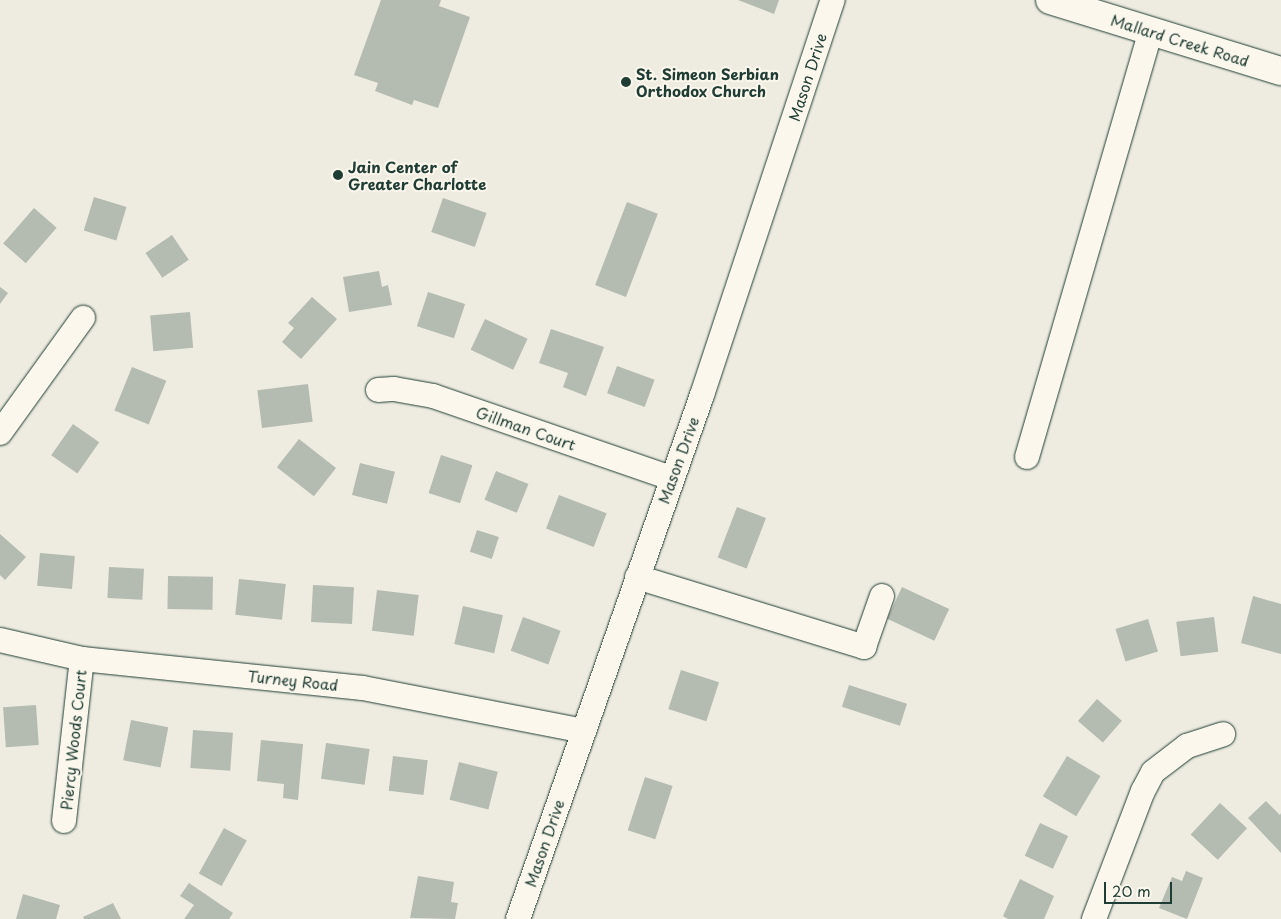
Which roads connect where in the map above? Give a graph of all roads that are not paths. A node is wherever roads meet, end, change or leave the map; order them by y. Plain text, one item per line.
1 (833, 0) edge
2 (1050, 0) edge
3 (1151, 31) junction
4 (1281, 71) edge
5 (83, 318) dead end
6 (378, 390) dead end
7 (0, 433) edge
8 (1027, 457) dead end
9 (671, 478) junction
10 (637, 577) junction
11 (882, 596) dead end
12 (0, 640) edge
13 (82, 659) junction
14 (584, 731) junction
15 (1223, 734) dead end
16 (64, 821) dead end
17 (518, 919) edge
18 (1094, 919) edge

1 - 9 street, Mason Drive
2 - 3 main road, Mallard Creek Road
3 - 4 main road, Mallard Creek Road
3 - 8 street
5 - 7 street
6 - 9 street, Gillman Court
9 - 10 street, Mason Drive
10 - 11 street
10 - 14 street, Mason Drive
12 - 13 street, Turney Road
13 - 14 street, Turney Road
13 - 16 street, Piercy Woods Court
14 - 17 street, Mason Drive
15 - 18 street

